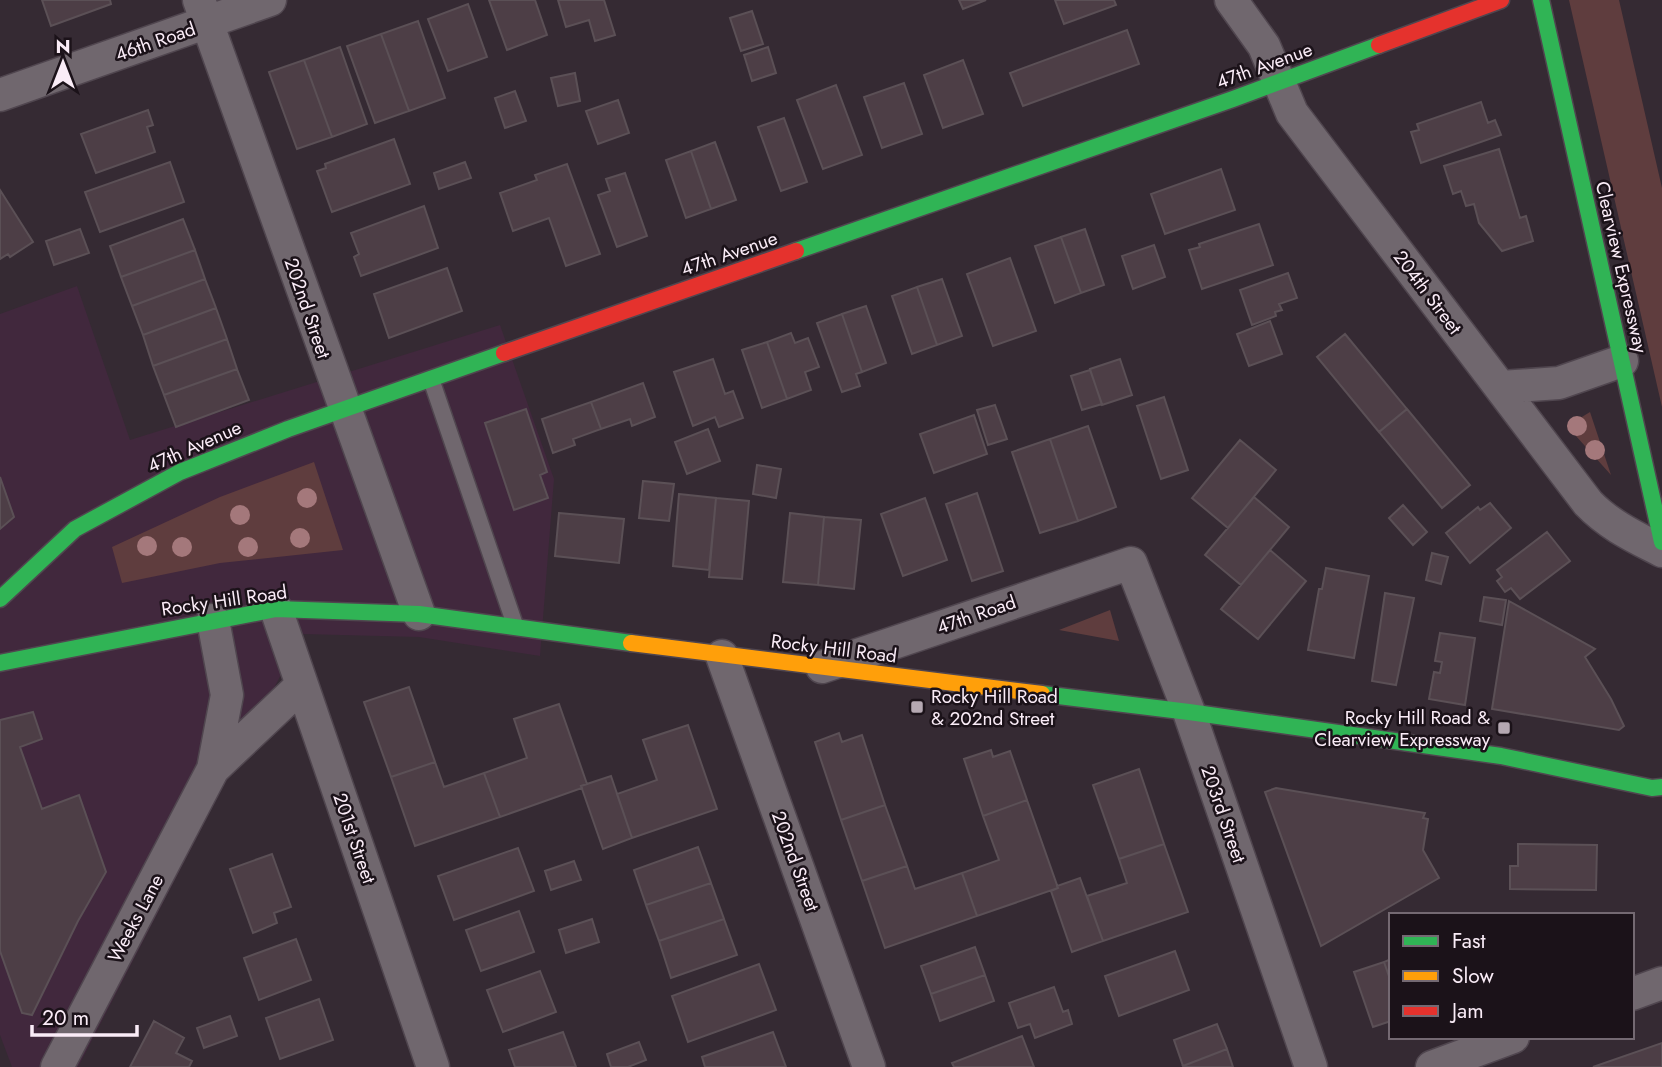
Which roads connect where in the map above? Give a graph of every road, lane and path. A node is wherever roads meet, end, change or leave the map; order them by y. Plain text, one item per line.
1 (270, 0) edge
2 (1231, 0) edge
3 (1501, 0) edge
4 (1541, 0) edge
5 (203, 11) edge
6 (1280, 82) junction
7 (0, 95) edge
8 (1622, 361) junction
9 (431, 379) junction
10 (1501, 387) junction
11 (344, 410) junction
12 (1662, 542) edge
13 (1662, 551) edge
14 (1131, 563) joint
15 (0, 599) edge
16 (276, 609) junction
17 (419, 614) junction
18 (213, 620) junction
19 (516, 628) junction
20 (722, 656) junction
21 (0, 663) edge
22 (822, 667) junction
23 (302, 685) junction
24 (1189, 712) junction
25 (213, 769) junction
26 (1662, 787) edge
27 (1662, 983) edge
28 (1634, 993) edge
29 (1508, 1039) edge
30 (57, 1067) edge
31 (433, 1067) edge
32 (869, 1067) edge
33 (1311, 1067) edge
34 (1432, 1067) edge

1 - 5 street, 46th Road
2 - 6 street, 204th Street
3 - 6 street, 47th Avenue
4 - 8 street, Clearview Expressway
5 - 7 street, 46th Road
5 - 11 street, 202nd Street
6 - 9 street, 47th Avenue
6 - 10 street, 204th Street
8 - 10 street
8 - 12 street, Clearview Expressway
9 - 11 street, 47th Avenue
9 - 19 lane
10 - 13 street, 204th Street
11 - 15 street, 47th Avenue
11 - 17 street, 202nd Street
14 - 22 street, 47th Road
14 - 24 street, 203rd Street
16 - 17 street, Rocky Hill Road
16 - 18 street, Rocky Hill Road
16 - 23 street, 201st Street
17 - 19 street, Rocky Hill Road
18 - 21 street, Rocky Hill Road
18 - 25 street, Weeks Lane
19 - 20 street, Rocky Hill Road
20 - 22 street, Rocky Hill Road
20 - 32 street, 202nd Street
22 - 24 street, Rocky Hill Road
23 - 25 street, Weeks Lane
23 - 31 street, 201st Street
24 - 26 street, Rocky Hill Road
24 - 33 street, 203rd Street
25 - 30 street, Weeks Lane
27 - 28 street
29 - 34 street

